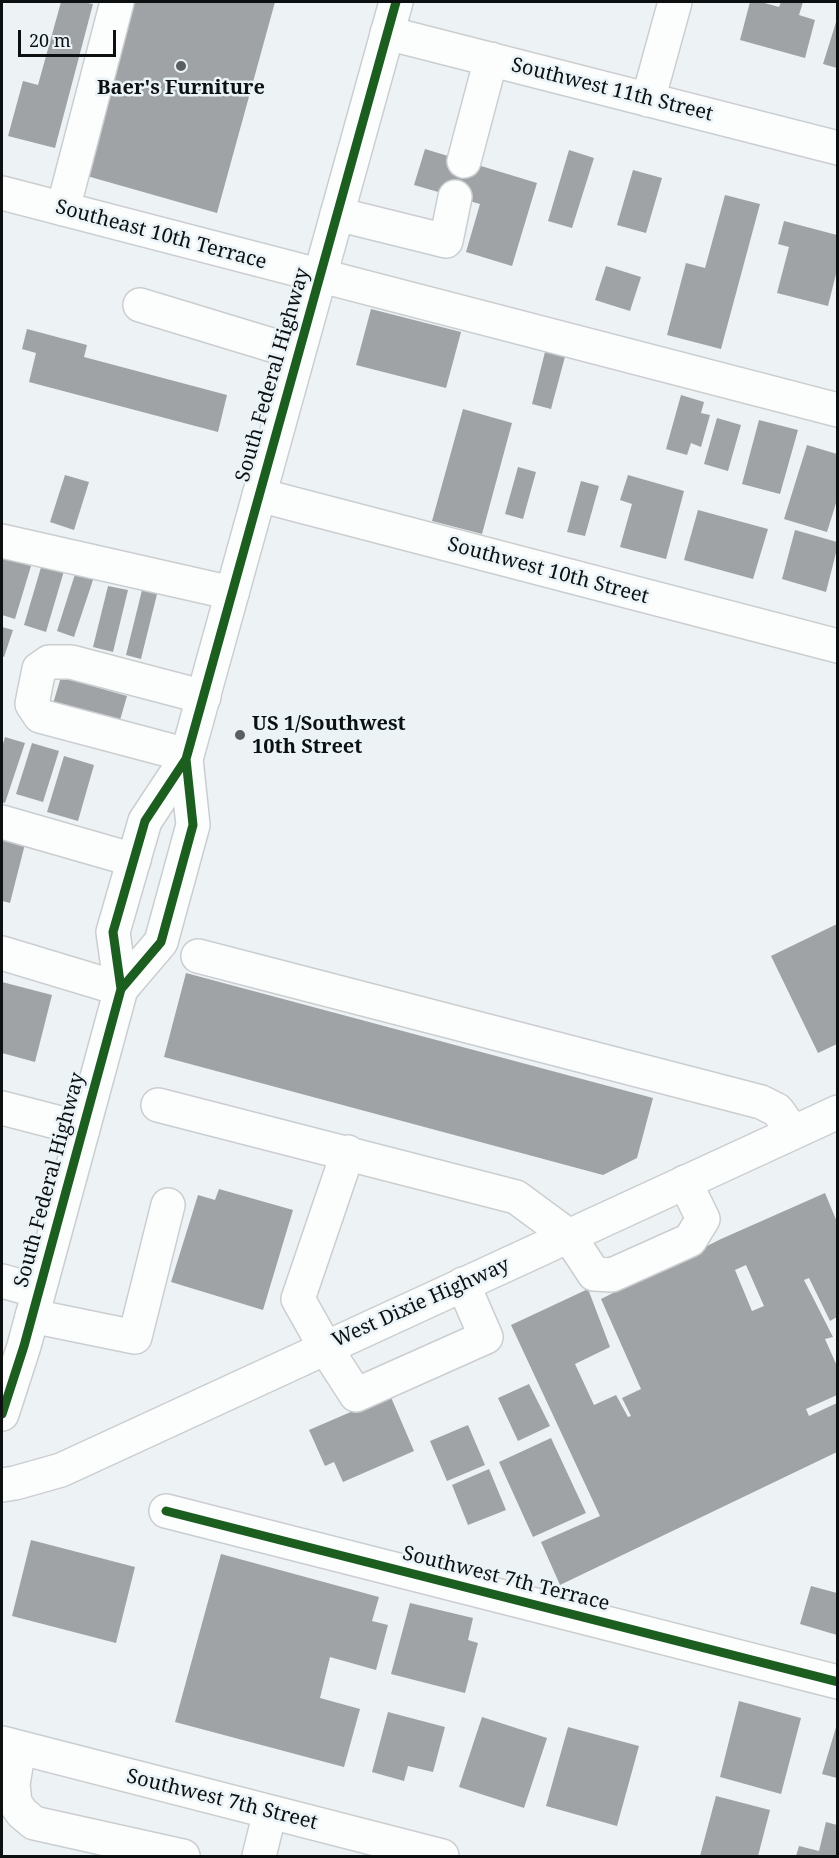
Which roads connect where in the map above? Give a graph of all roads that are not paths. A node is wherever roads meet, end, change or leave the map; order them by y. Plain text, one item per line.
1 (117, 2) edge
2 (396, 2) edge
3 (675, 2) edge
4 (387, 33) junction
5 (491, 59) junction
6 (648, 100) junction
7 (837, 148) edge
8 (464, 161) dead end
9 (2, 193) edge
10 (455, 197) dead end
11 (63, 209) junction
12 (337, 214) junction
13 (320, 276) junction
14 (140, 305) dead end
15 (298, 353) junction
16 (837, 410) edge
17 (259, 495) junction
18 (2, 541) edge
19 (232, 593) junction
20 (837, 646) edge
21 (204, 697) junction
22 (186, 757) junction
23 (2, 822) edge
24 (134, 860) junction
25 (2, 953) edge
26 (198, 956) dead end
27 (121, 989) junction
28 (158, 1105) dead end
29 (2, 1108) edge
30 (837, 1112) edge
31 (83, 1129) junction
32 (793, 1132) junction
33 (348, 1152) junction
34 (685, 1182) junction
35 (168, 1205) dead end
36 (569, 1236) junction
37 (2, 1281) edge
38 (463, 1284) junction
39 (35, 1303) junction
40 (325, 1347) junction
41 (2, 1414) edge
42 (2, 1485) edge
43 (169, 1511) dead end
44 (837, 1682) edge
45 (10, 1746) edge
46 (270, 1812) junction
47 (352, 1845) edge
48 (437, 1856) edge
49 (183, 1857) edge
50 (259, 1857) edge

1 - 11 main road
2 - 4 main road, South Federal Highway
3 - 6 main road
4 - 5 main road, Southwest 11th Street
4 - 12 main road, South Federal Highway
5 - 6 main road, Southwest 11th Street
5 - 8 main road
6 - 7 main road, Southwest 11th Street
9 - 11 main road, Southeast 10th Terrace
10 - 12 main road
11 - 13 main road, Southeast 10th Terrace
12 - 13 main road, South Federal Highway
13 - 15 main road, South Federal Highway
13 - 16 main road, Southeast 10th Terrace
14 - 15 main road
15 - 17 main road, South Federal Highway
17 - 19 main road, South Federal Highway
17 - 20 main road, Southwest 10th Street
18 - 19 main road
19 - 21 main road, South Federal Highway
21 - 22 main road, South Federal Highway
21 - 22 main road
22 - 24 main road, South Federal Highway
22 - 27 main road, South Federal Highway
23 - 24 main road
24 - 27 main road, South Federal Highway
25 - 27 main road
26 - 32 main road
27 - 31 main road, South Federal Highway
28 - 33 main road
29 - 31 main road
30 - 32 main road, West Dixie Highway
31 - 39 main road, South Federal Highway
32 - 34 main road, West Dixie Highway
33 - 36 main road
33 - 40 main road
34 - 36 main road, West Dixie Highway
34 - 36 main road
35 - 39 main road
36 - 38 main road, West Dixie Highway
37 - 39 main road
38 - 40 main road, West Dixie Highway
38 - 40 main road
39 - 41 main road, South Federal Highway
40 - 42 main road, West Dixie Highway
43 - 44 main road, Southwest 7th Terrace
45 - 46 main road, Southwest 7th Street
45 - 49 main road
46 - 47 main road, Southwest 7th Street
46 - 50 main road
47 - 48 main road, Southwest 7th Street

